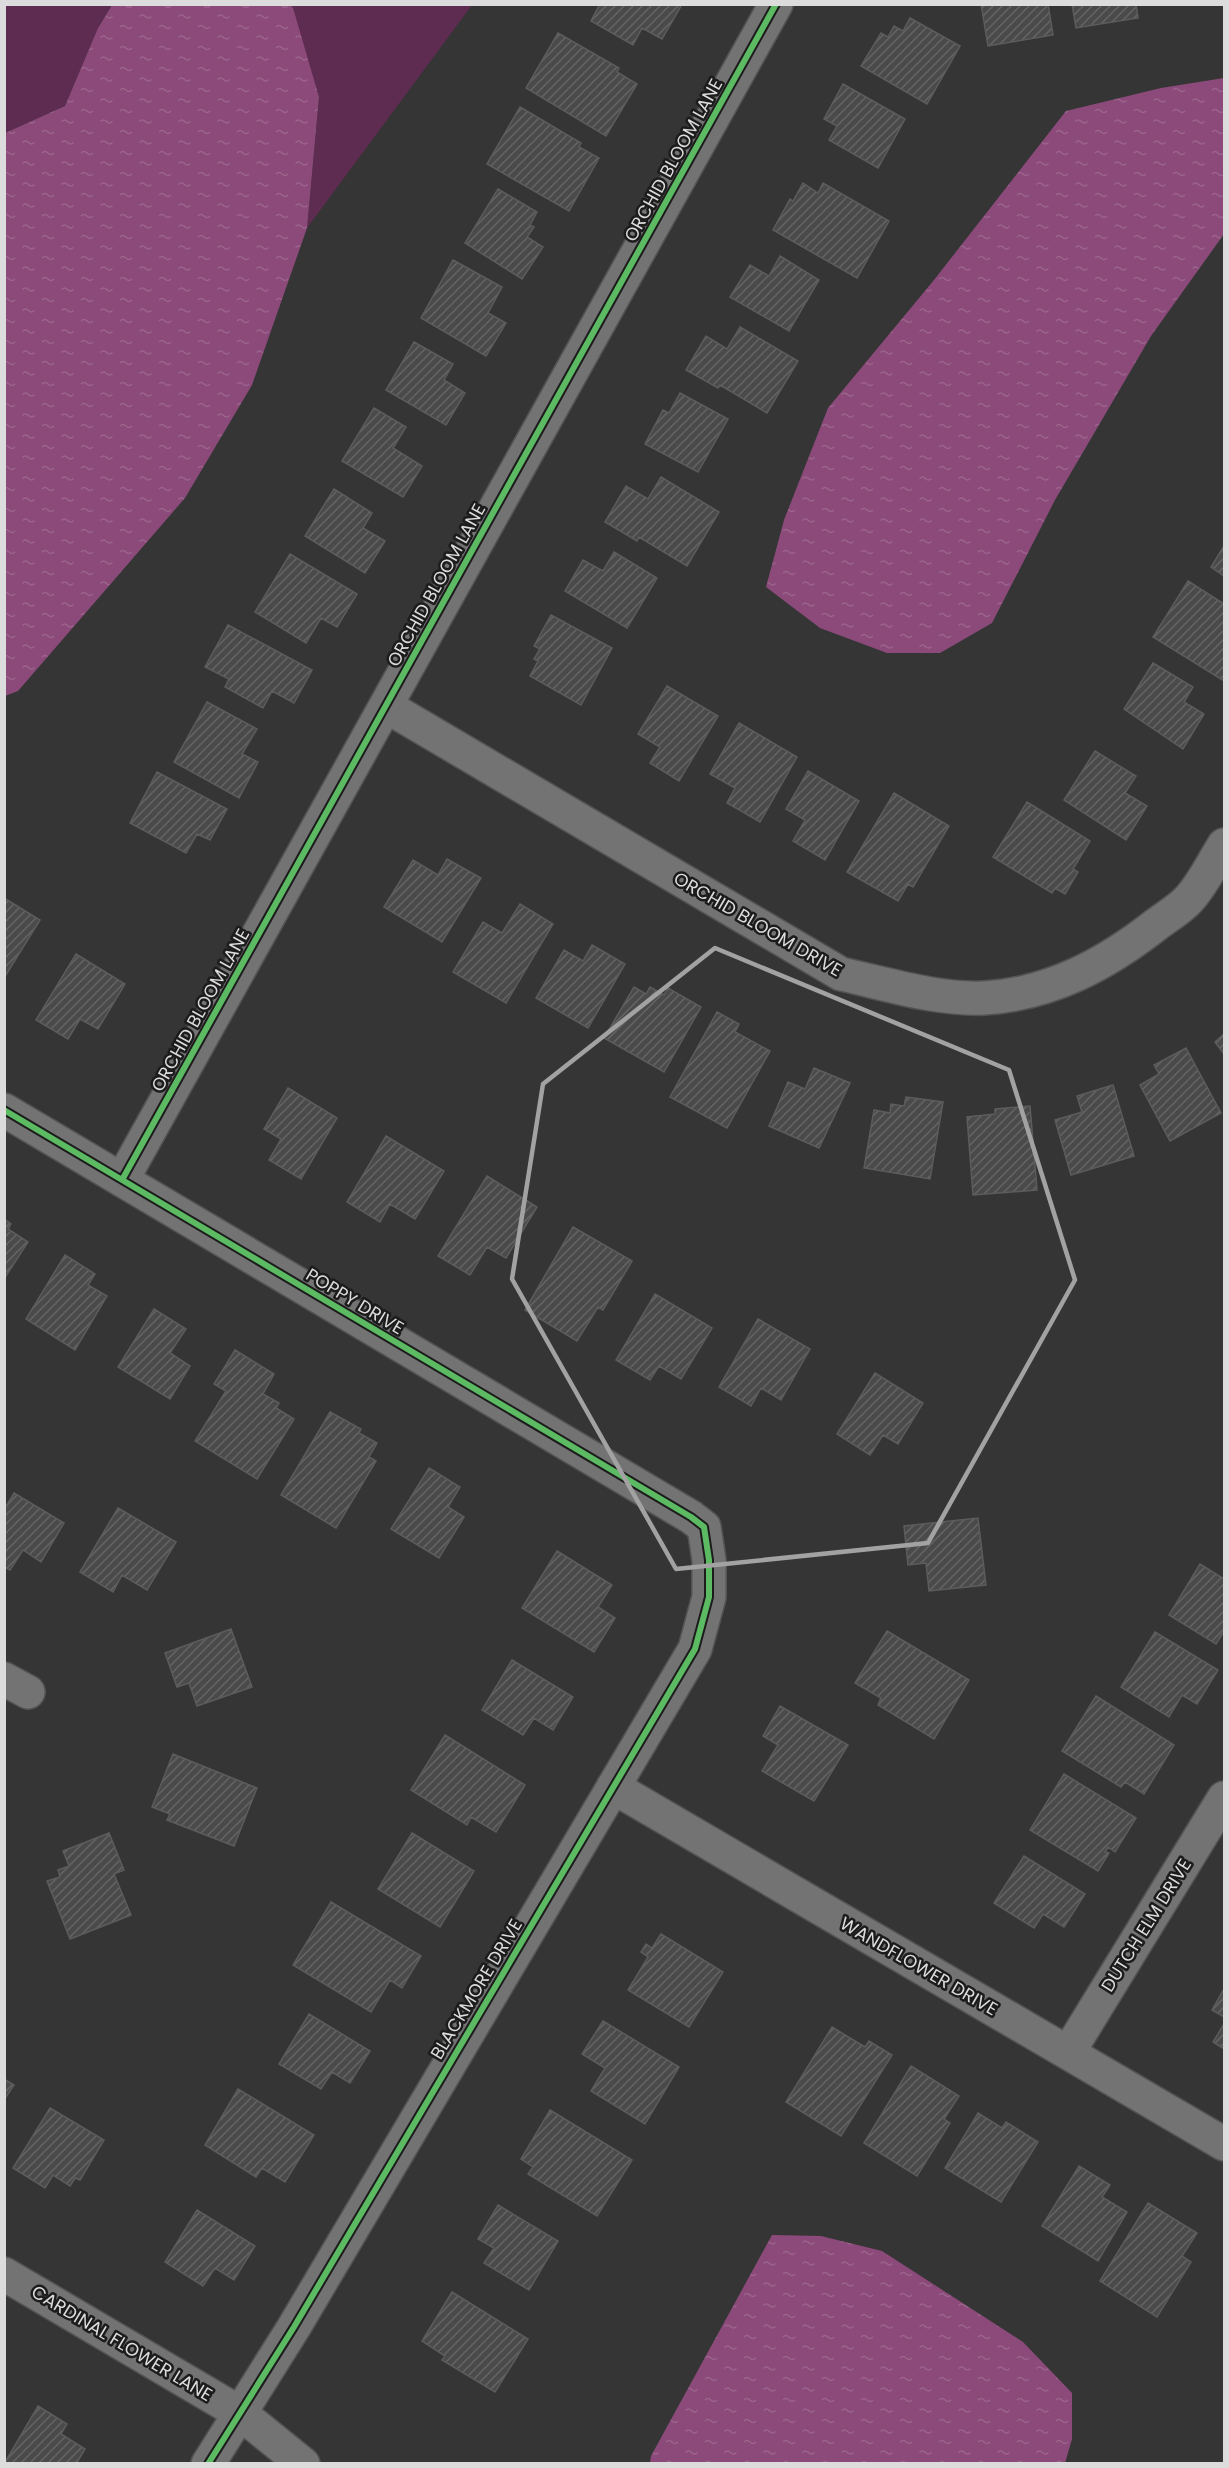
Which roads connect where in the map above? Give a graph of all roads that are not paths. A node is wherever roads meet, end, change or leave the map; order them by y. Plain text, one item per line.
1 (777, 4) edge
2 (386, 706) junction
3 (1224, 845) edge
4 (4, 1110) edge
5 (122, 1180) junction
6 (691, 1517) joint
7 (613, 1787) junction
8 (1224, 1798) edge
9 (1068, 2053) junction
10 (1224, 2144) edge
11 (4, 2274) edge
12 (240, 2413) junction
13 (208, 2463) edge
14 (303, 2463) edge

1 - 2 street, ORCHID BLOOM LANE
2 - 3 street, ORCHID BLOOM DRIVE
2 - 5 street, ORCHID BLOOM LANE
4 - 5 street, POPPY DRIVE
5 - 6 street, POPPY DRIVE
6 - 7 street, BLACKMORE DRIVE
7 - 9 street, WANDFLOWER DRIVE
7 - 12 street, BLACKMORE DRIVE
8 - 9 street, DUTCH ELM DRIVE
9 - 10 street, WANDFLOWER DRIVE
11 - 12 street, CARDINAL FLOWER LANE
12 - 13 street, BLACKMORE DRIVE
12 - 14 street, CARDINAL FLOWER LANE

